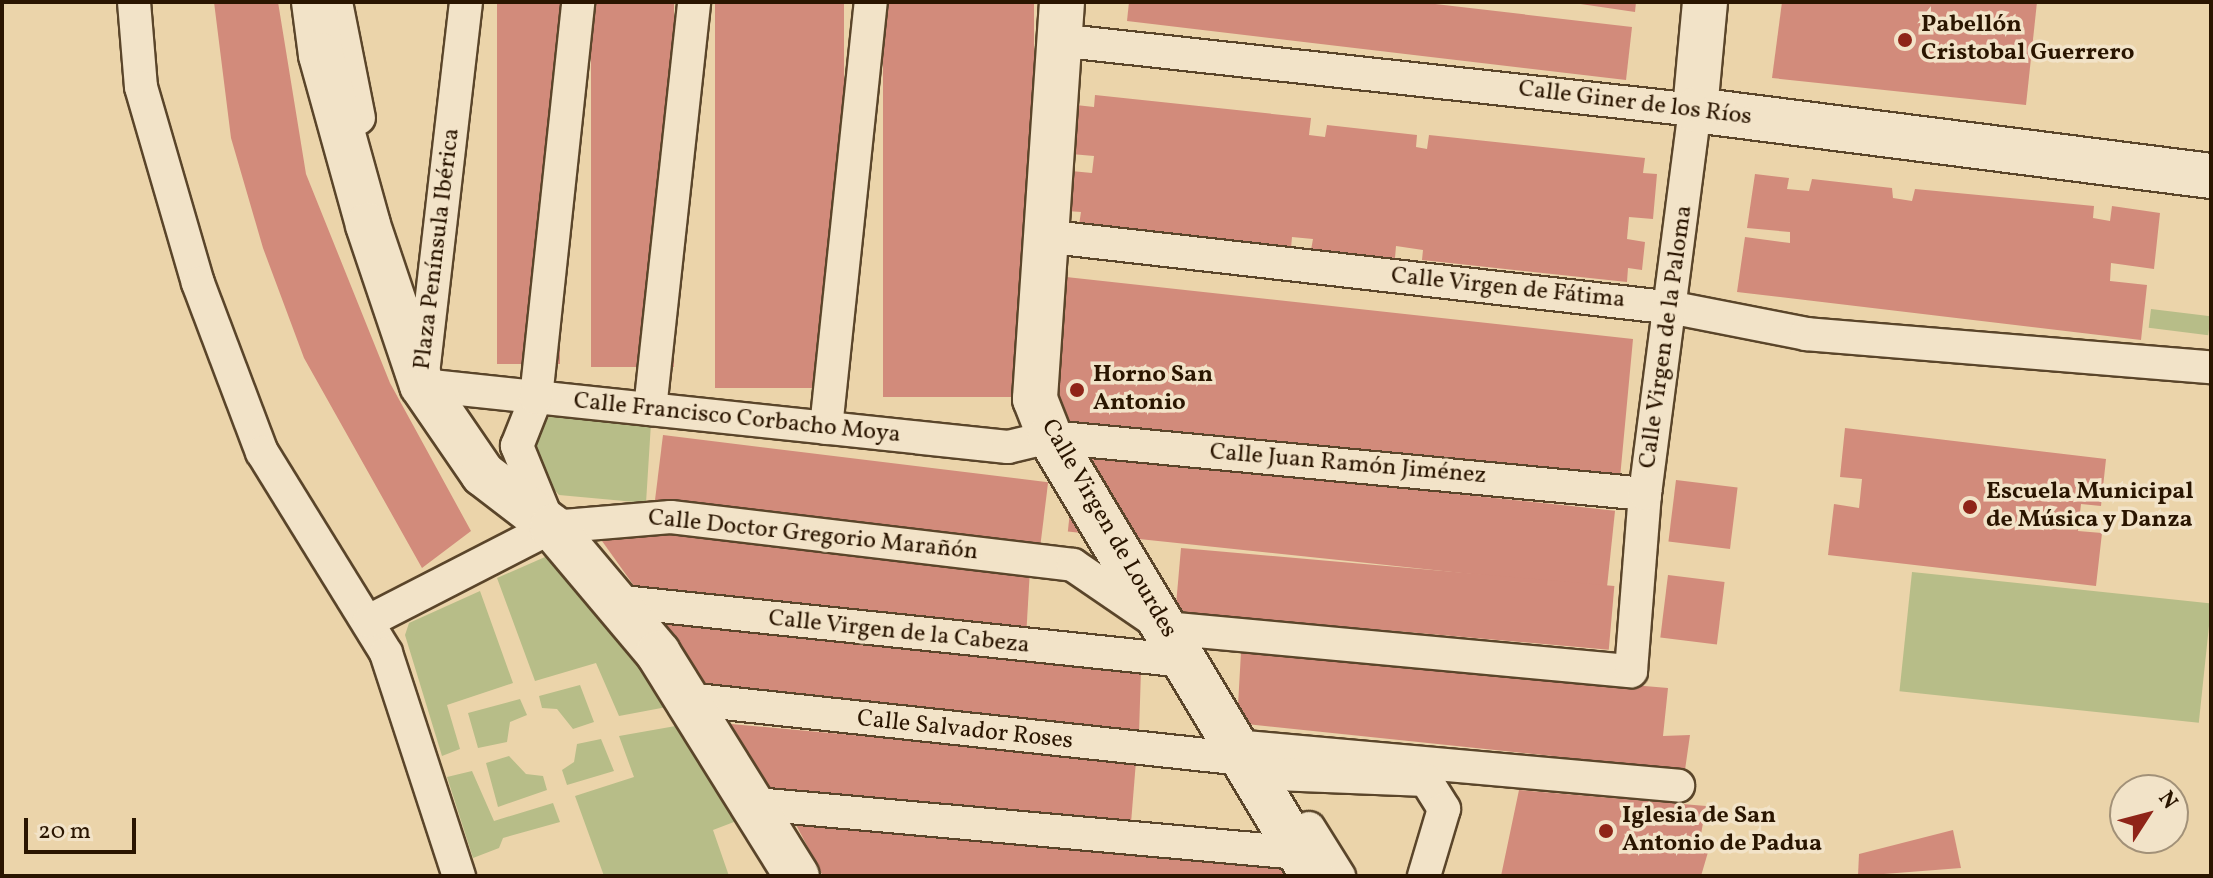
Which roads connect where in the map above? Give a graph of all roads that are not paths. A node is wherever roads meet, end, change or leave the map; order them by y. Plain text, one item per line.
1 (134, 2) edge
2 (314, 2) edge
3 (336, 2) edge
4 (447, 2) edge
5 (466, 2) edge
6 (578, 2) edge
7 (694, 2) edge
8 (871, 2) edge
9 (1705, 2) edge
10 (1060, 21) edge
11 (1695, 110) junction
12 (2211, 176) edge
13 (1043, 236) junction
14 (1674, 308) junction
15 (2211, 367) edge
16 (422, 385) junction
17 (536, 398) junction
18 (650, 409) junction
19 (826, 428) junction
20 (1050, 437) junction
21 (1645, 494) junction
22 (552, 527) junction
23 (613, 601) junction
24 (369, 621) junction
25 (1175, 645) junction
26 (1631, 671) joint
27 (687, 699) junction
28 (1238, 752) junction
29 (1678, 786) dead end
30 (756, 804) junction
31 (1306, 865) edge
32 (459, 876) edge
33 (476, 876) edge
34 (782, 876) edge
35 (797, 876) edge
36 (1339, 876) edge
37 (1424, 876) edge

1 - 24 street
2 - 16 street, Plaza Península Ibérica
3 - 4 street, Plaza Península Ibérica
5 - 16 street, Plaza Península Ibérica
6 - 17 street
7 - 18 street
8 - 19 street
9 - 11 street, Calle Virgen de la Paloma
10 - 11 street, Calle Giner de los Ríos
10 - 13 street, Calle Virgen de Lourdes
11 - 12 street, Calle Giner de los Ríos
11 - 14 street, Calle Virgen de la Paloma
13 - 14 street, Calle Virgen de Fátima
13 - 20 street, Calle Virgen de Lourdes
14 - 15 street, Calle Virgen de Fátima
14 - 21 street, Calle Virgen de la Paloma
16 - 17 street, Calle Francisco Corbacho Moya
16 - 22 street
17 - 18 street, Calle Francisco Corbacho Moya
17 - 22 street
18 - 19 street, Calle Francisco Corbacho Moya
19 - 20 street, Calle Francisco Corbacho Moya
20 - 21 street, Calle Juan Ramón Jiménez
20 - 25 street, Calle Virgen de Lourdes
21 - 26 street, Calle Virgen de la Paloma
22 - 23 street
22 - 24 street, Calle Doctor Gregorio Marañón
22 - 25 street, Calle Doctor Gregorio Marañón
23 - 25 street, Calle Virgen de la Cabeza
23 - 27 street
24 - 32 street
25 - 26 street, Calle Virgen de la Cabeza
25 - 28 street, Calle Virgen de Lourdes
27 - 28 street, Calle Salvador Roses
27 - 30 street
28 - 29 street, Calle Salvador Roses
28 - 31 street, Calle Virgen de Lourdes
30 - 31 street
30 - 35 street
33 - 34 street
36 - 37 street

